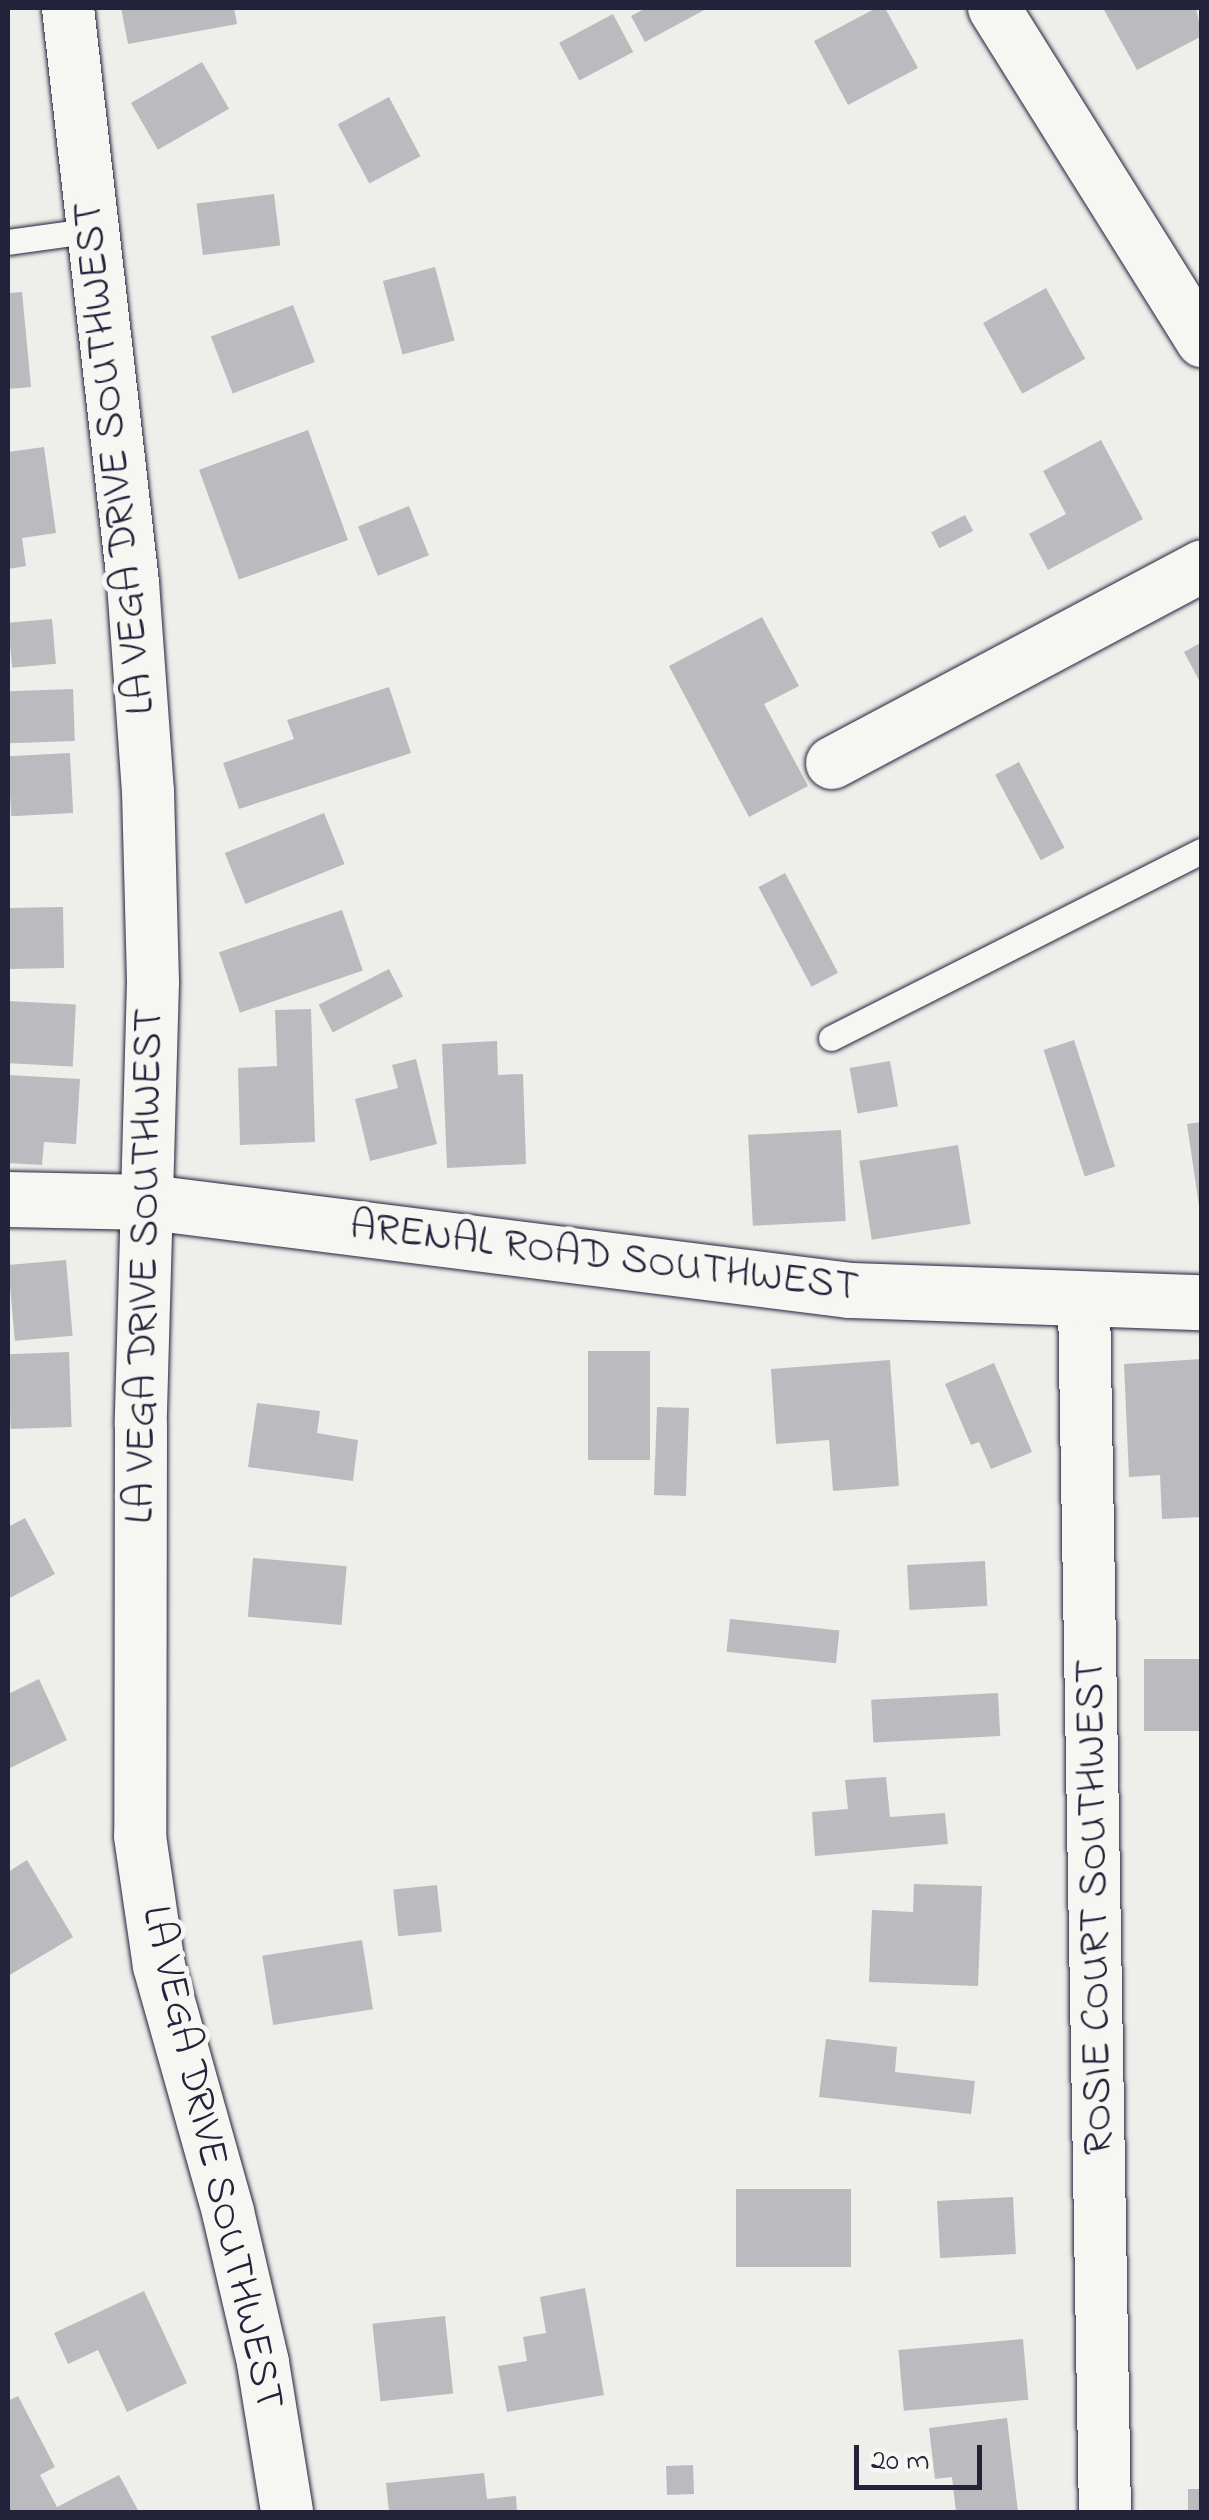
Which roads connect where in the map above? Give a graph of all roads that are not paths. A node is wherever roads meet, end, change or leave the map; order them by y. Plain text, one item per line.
1 (68, 8) edge
2 (994, 8) edge
3 (93, 230) junction
4 (8, 242) edge
5 (1202, 341) edge
6 (1202, 566) edge
7 (832, 763) dead end
8 (1202, 851) edge
9 (832, 1038) dead end
10 (8, 1198) edge
11 (148, 1202) junction
12 (1084, 1301) junction
13 (1202, 1302) edge
14 (286, 2512) edge
15 (1105, 2512) edge

1 - 3 street, LA VEGA DRIVE SOUTHWEST
2 - 5 street
3 - 4 lane
3 - 11 street, LA VEGA DRIVE SOUTHWEST
6 - 7 street
8 - 9 lane
10 - 11 street, ARENAL ROAD SOUTHWEST
11 - 12 street, ARENAL ROAD SOUTHWEST
11 - 14 street, LA VEGA DRIVE SOUTHWEST
12 - 13 street, ARENAL ROAD SOUTHWEST
12 - 15 street, ROSIE COURT SOUTHWEST

